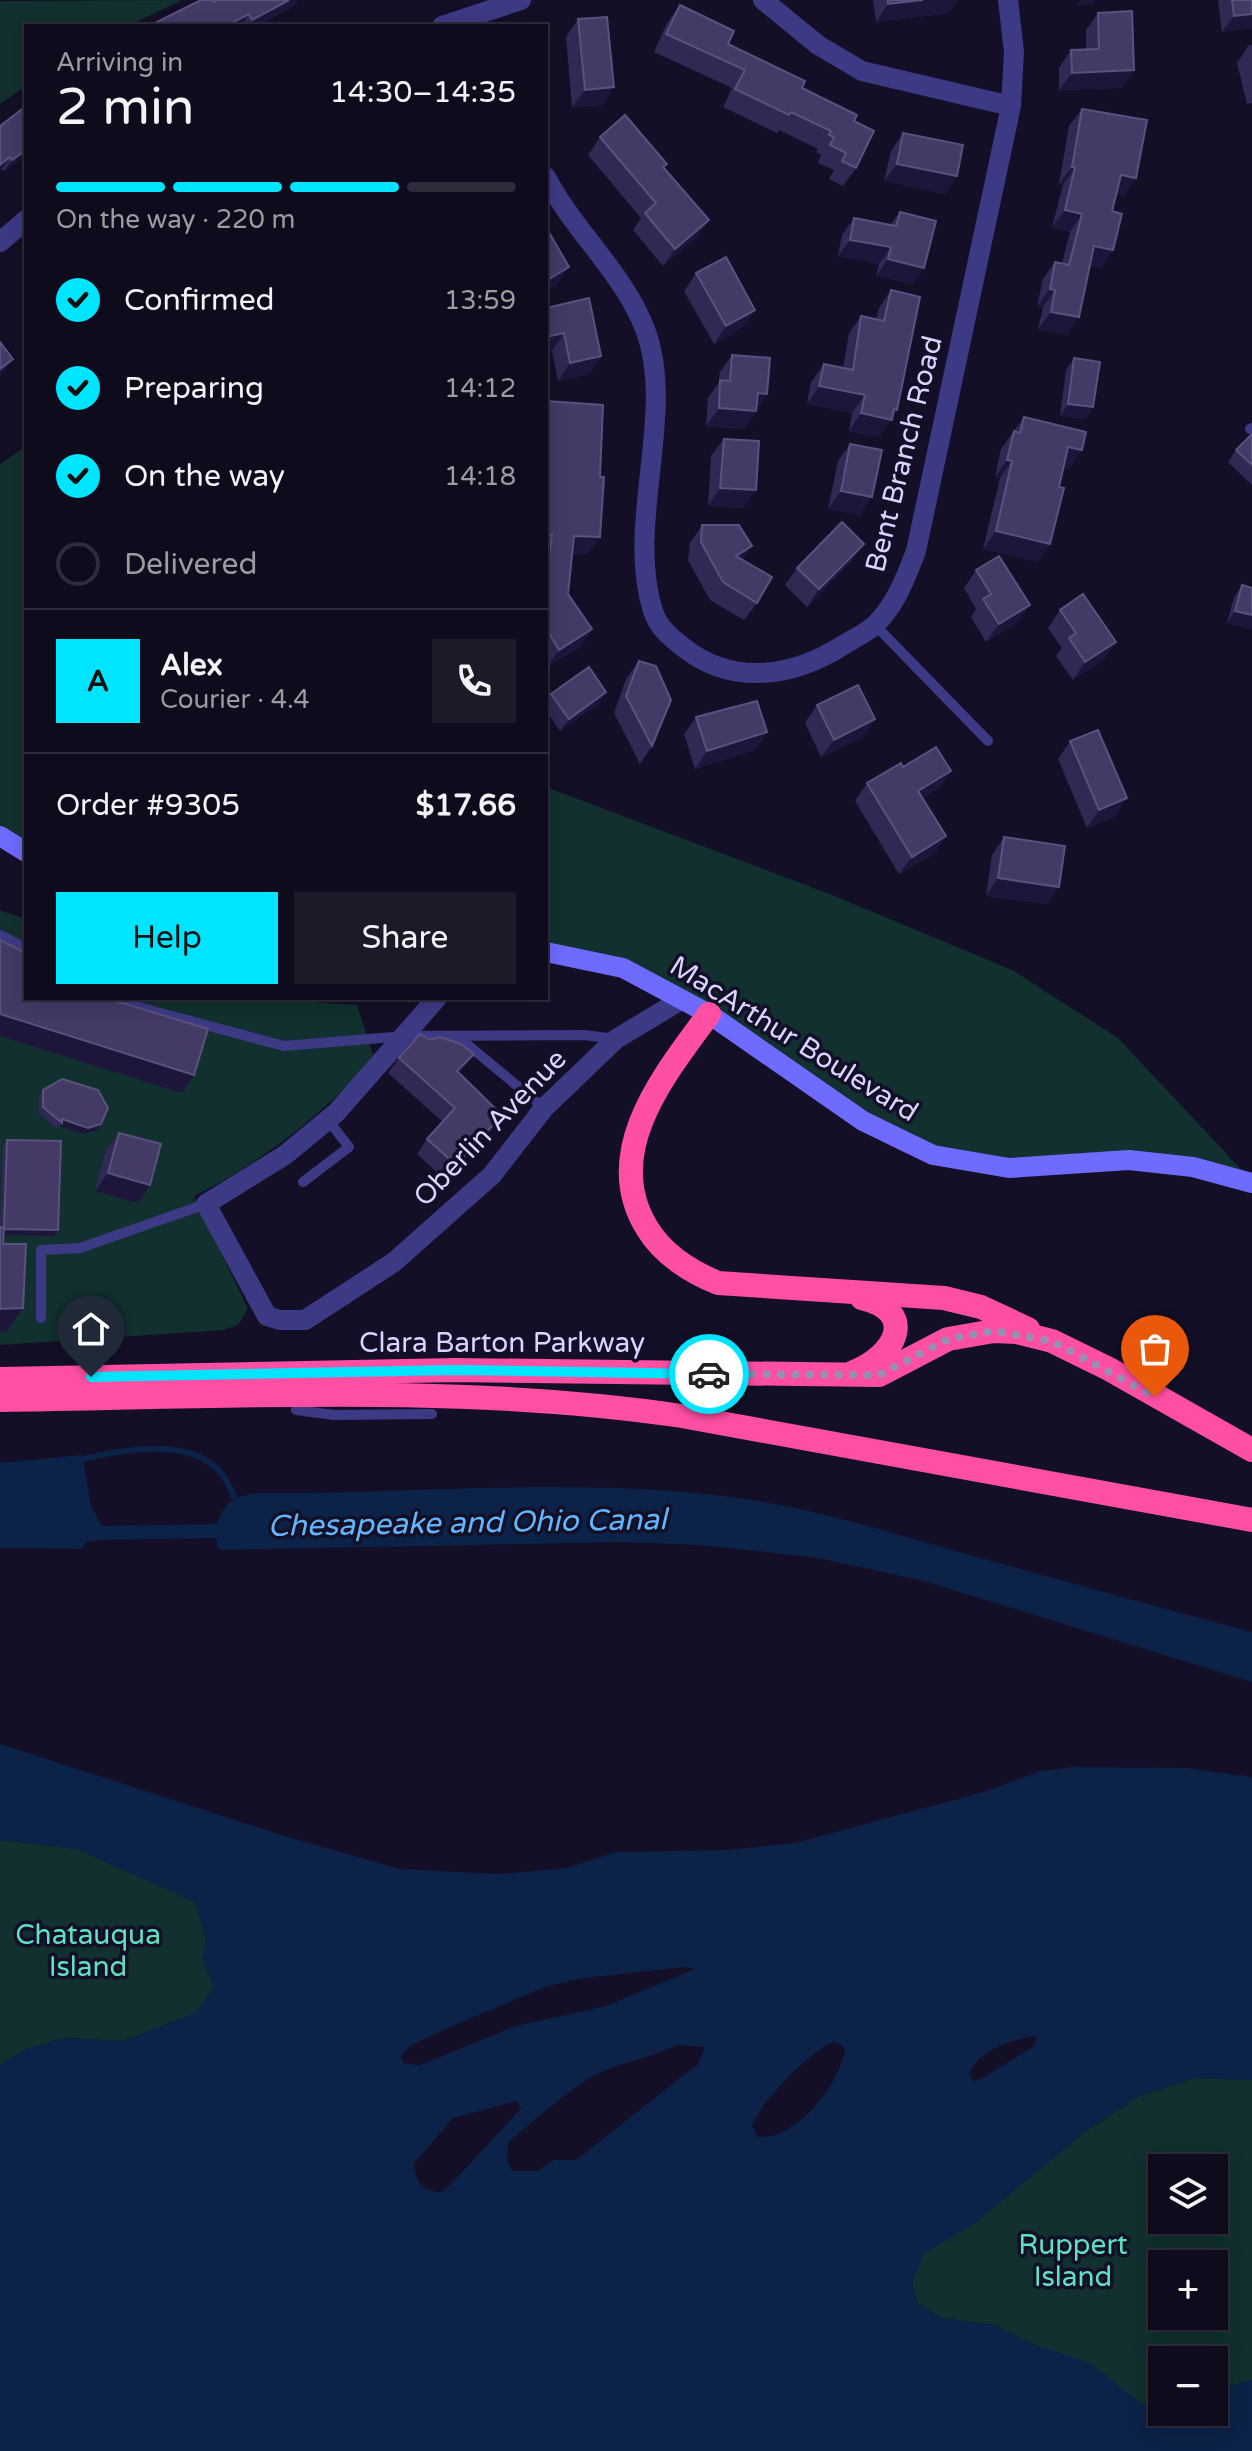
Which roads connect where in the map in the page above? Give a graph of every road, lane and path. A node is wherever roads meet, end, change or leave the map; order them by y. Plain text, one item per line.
1 (521, 0) edge
2 (763, 0) edge
3 (1008, 0) edge
4 (487, 19) edge
5 (455, 24) edge
6 (1011, 106) junction
7 (548, 181) edge
8 (24, 222) edge
9 (0, 242) edge
10 (875, 625) junction
11 (988, 741) dead end
12 (0, 836) edge
13 (24, 851) edge
14 (0, 935) edge
15 (24, 947) edge
16 (548, 952) edge
17 (126, 1000) edge
18 (435, 1000) edge
19 (681, 1000) junction
20 (709, 1014) junction
21 (405, 1036) junction
22 (457, 1036) junction
23 (616, 1039) junction
24 (544, 1108) junction
25 (328, 1120) junction
26 (303, 1182) dead end
27 (1252, 1183) edge
28 (206, 1204) junction
29 (840, 1292) junction
30 (41, 1318) dead end
31 (1052, 1341) junction
32 (849, 1374) junction
33 (0, 1379) edge
34 (239, 1397) junction
35 (0, 1400) edge
36 (590, 1402) junction
37 (296, 1410) joint
38 (432, 1414) joint
39 (1229, 1439) junction
40 (1252, 1450) edge
41 (1252, 1459) edge
42 (1252, 1513) edge
43 (1222, 1516) junction
44 (1252, 1520) edge

1 - 4 street
2 - 6 street
3 - 6 street, Bent Branch Road
4 - 5 street
6 - 10 street, Bent Branch Road
7 - 10 street, Bent Branch Road
8 - 9 street
10 - 11 lane
12 - 13 main road
14 - 15 lane
16 - 19 main road, MacArthur Boulevard
17 - 21 lane
18 - 21 street
19 - 20 main road, MacArthur Boulevard
19 - 23 street, Oberlin Avenue
20 - 27 main road, MacArthur Boulevard
20 - 29 highway
21 - 22 lane
21 - 25 street
22 - 23 lane
22 - 24 lane
23 - 24 street, Oberlin Avenue
24 - 28 street, Oberlin Avenue
25 - 26 lane
25 - 28 street
28 - 30 lane
29 - 31 highway
29 - 32 highway
31 - 32 highway, Clara Barton Parkway
31 - 39 highway, Clara Barton Parkway
32 - 33 highway, Clara Barton Parkway
34 - 35 highway, Clara Barton Parkway
34 - 36 highway, Clara Barton Parkway
34 - 37 highway
36 - 38 highway
36 - 43 highway, Clara Barton Parkway
37 - 38 lane
39 - 40 highway, Clara Barton Parkway
39 - 41 highway
42 - 43 highway
43 - 44 highway, Clara Barton Parkway

